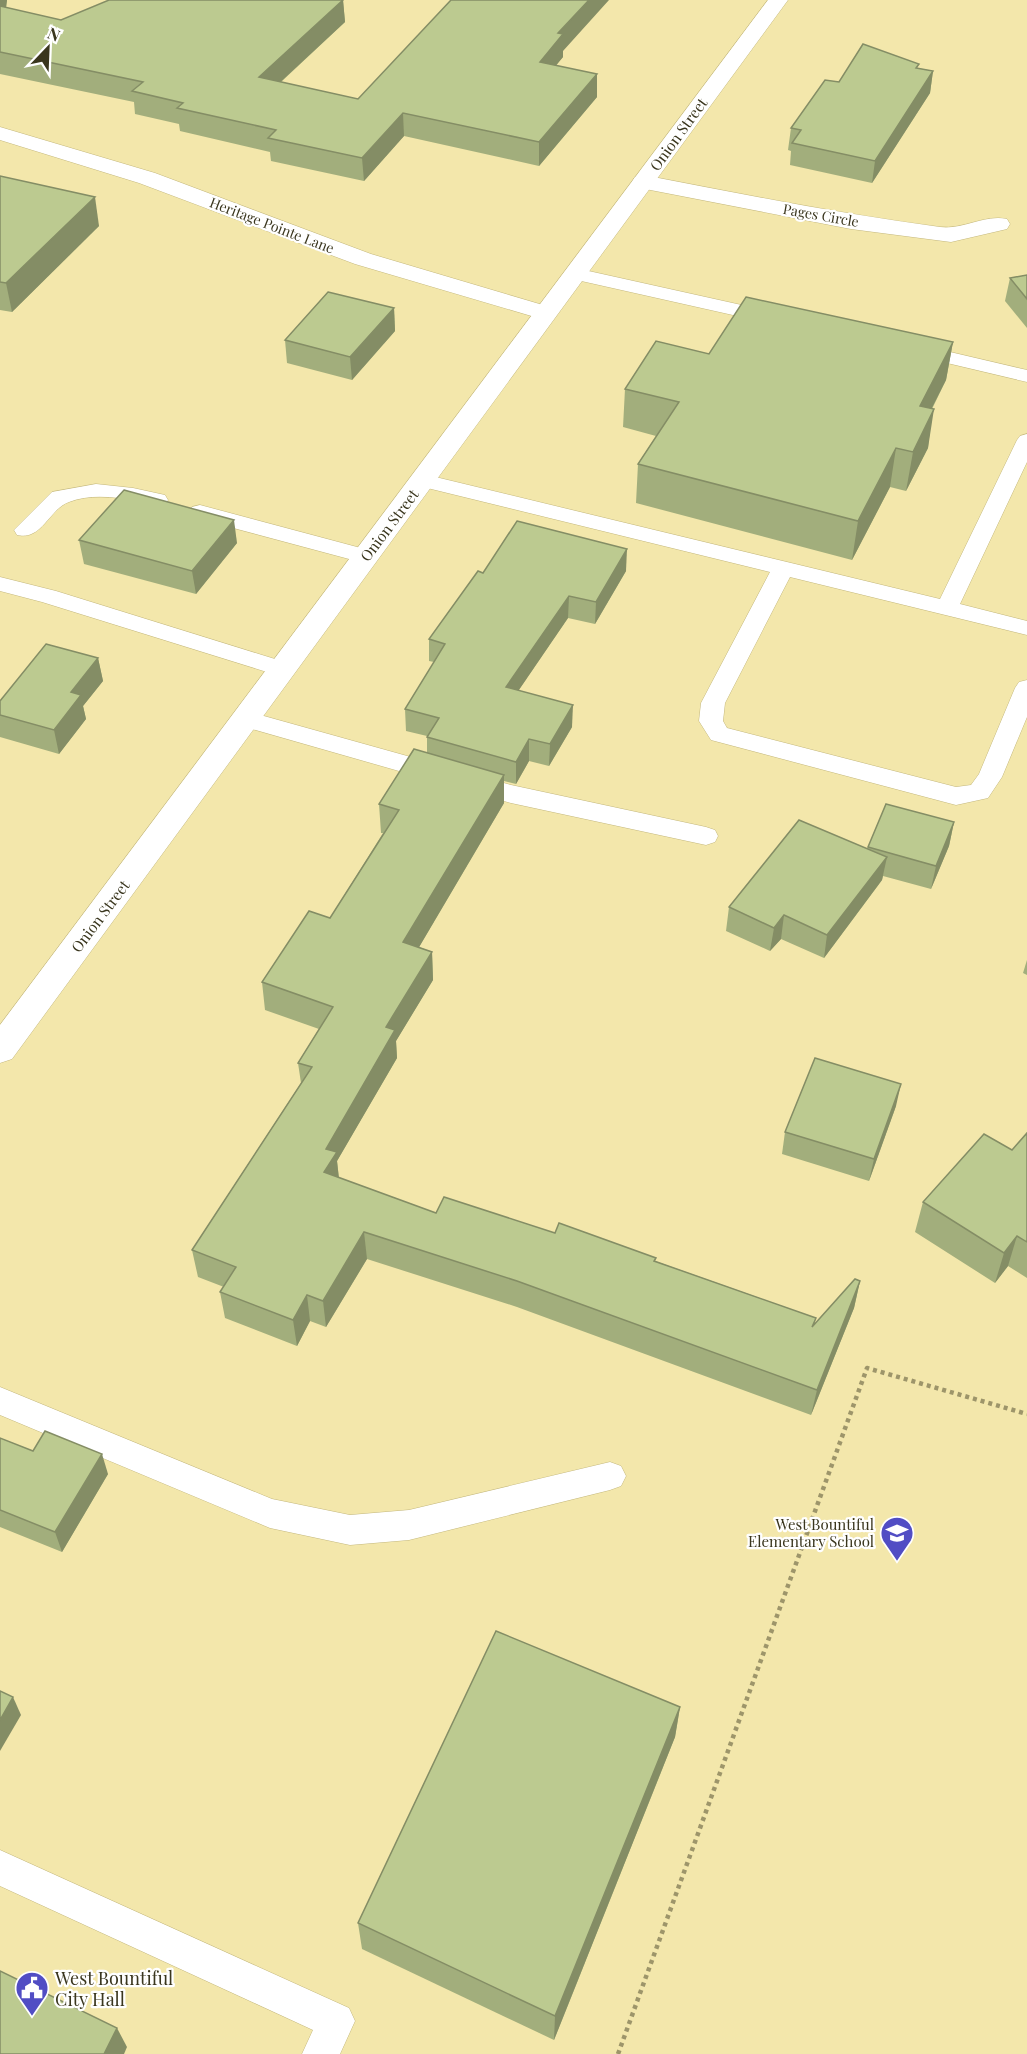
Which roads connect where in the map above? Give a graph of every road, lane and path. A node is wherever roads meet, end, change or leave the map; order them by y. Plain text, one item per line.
1 (778, 0) edge
2 (0, 133) edge
3 (643, 182) junction
4 (999, 224) dead end
5 (575, 273) junction
6 (545, 313) junction
7 (796, 324) edge
8 (900, 347) edge
9 (1027, 376) edge
10 (1027, 440) edge
11 (423, 480) junction
12 (25, 530) dead end
13 (364, 556) junction
14 (783, 568) junction
15 (0, 584) edge
16 (948, 608) junction
17 (1027, 628) edge
18 (283, 669) junction
19 (1027, 688) edge
20 (246, 719) junction
21 (706, 836) dead end
22 (0, 1050) edge
23 (0, 1401) edge
24 (1027, 1414) edge
25 (610, 1476) dead end
26 (0, 1868) edge
27 (321, 2054) edge
28 (618, 2054) edge

1 - 3 street, Onion Street
2 - 6 street, Heritage Pointe Lane
3 - 4 street, Pages Circle
3 - 5 street, Onion Street
5 - 6 street, Onion Street
5 - 7 lane
6 - 11 street, Onion Street
8 - 9 lane
10 - 16 lane
11 - 13 street, Onion Street
11 - 14 lane
12 - 13 lane
13 - 18 street, Onion Street
14 - 16 lane
14 - 19 lane
15 - 18 lane
16 - 17 lane
18 - 20 street, Onion Street
20 - 21 lane
20 - 22 street, Onion Street
23 - 25 lane
24 - 28 path
26 - 27 lane

